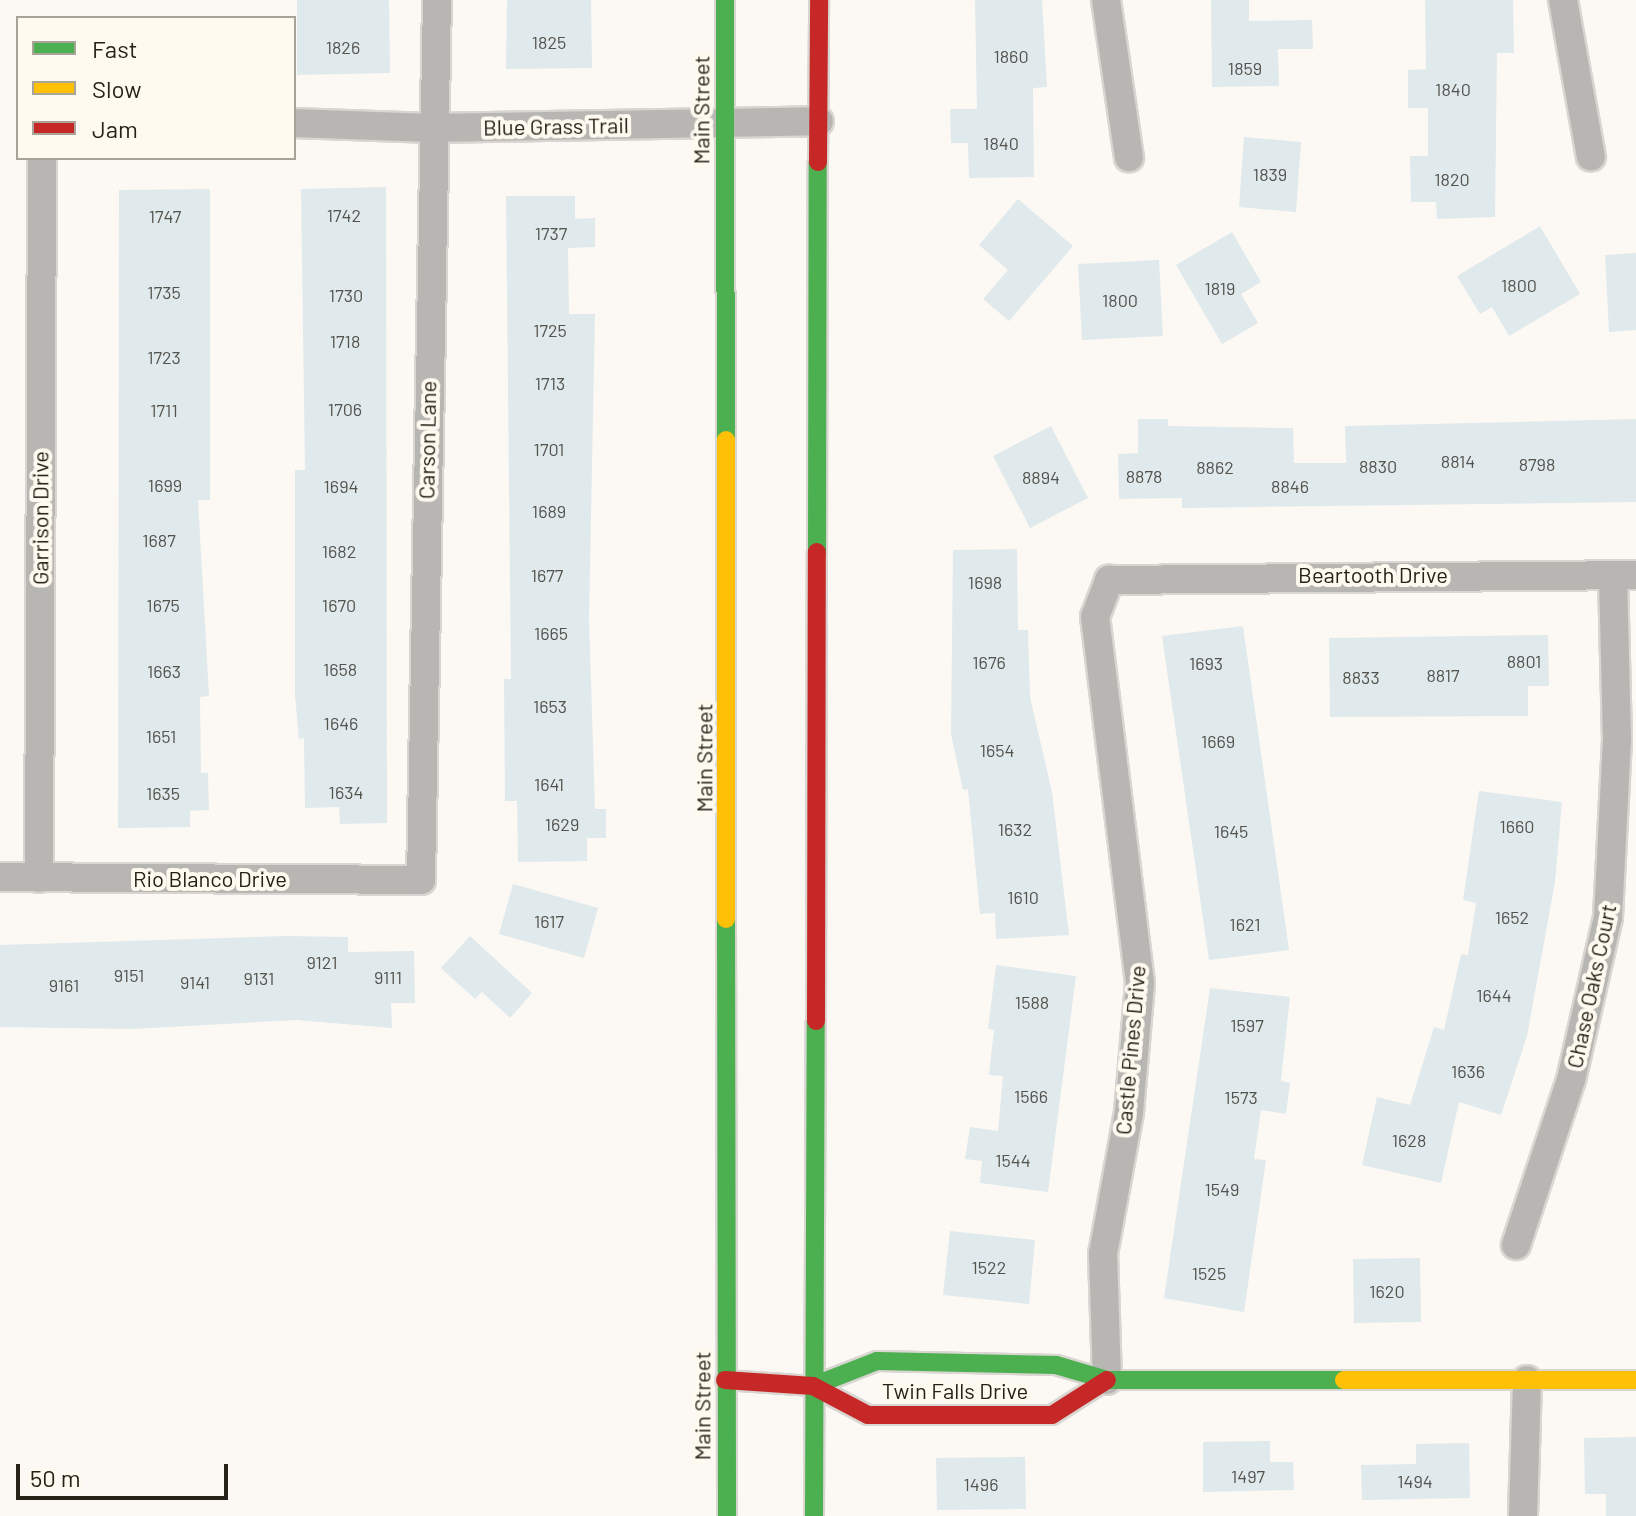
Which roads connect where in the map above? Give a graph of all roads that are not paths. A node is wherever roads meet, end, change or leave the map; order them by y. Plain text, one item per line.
1 (437, 0) edge
2 (725, 0) edge
3 (819, 0) edge
4 (1106, 0) edge
5 (1563, 0) edge
6 (819, 121) junction
7 (296, 123) edge
8 (724, 123) junction
9 (431, 128) junction
10 (1129, 157) dead end
11 (1591, 157) dead end
12 (42, 160) edge
13 (1624, 575) edge
14 (1109, 580) joint
15 (0, 877) edge
16 (39, 878) junction
17 (421, 880) joint
18 (1516, 1245) dead end
19 (725, 1380) junction
20 (1107, 1380) junction
21 (1527, 1380) junction
22 (1636, 1380) edge
23 (813, 1386) junction
24 (727, 1516) edge
25 (814, 1516) edge
26 (1523, 1516) edge

1 - 9 street, Carson Lane
2 - 8 main road, Main Street
3 - 6 main road
4 - 10 street
5 - 11 street
6 - 8 street, Blue Grass Trail
6 - 23 main road
7 - 9 street, Blue Grass Trail
8 - 9 street, Blue Grass Trail
8 - 19 main road, Main Street
9 - 17 street, Carson Lane
12 - 16 street, Garrison Drive
13 - 14 street, Beartooth Drive
13 - 18 street, Chase Oaks Court
14 - 20 street, Castle Pines Drive
15 - 16 street, Rio Blanco Drive
16 - 17 street, Rio Blanco Drive
19 - 23 main road
19 - 24 main road, Main Street
20 - 21 main road, Twin Falls Drive
20 - 23 main road, Twin Falls Drive
20 - 23 main road, Twin Falls Drive
21 - 22 main road, Twin Falls Drive
21 - 26 street
23 - 25 main road

